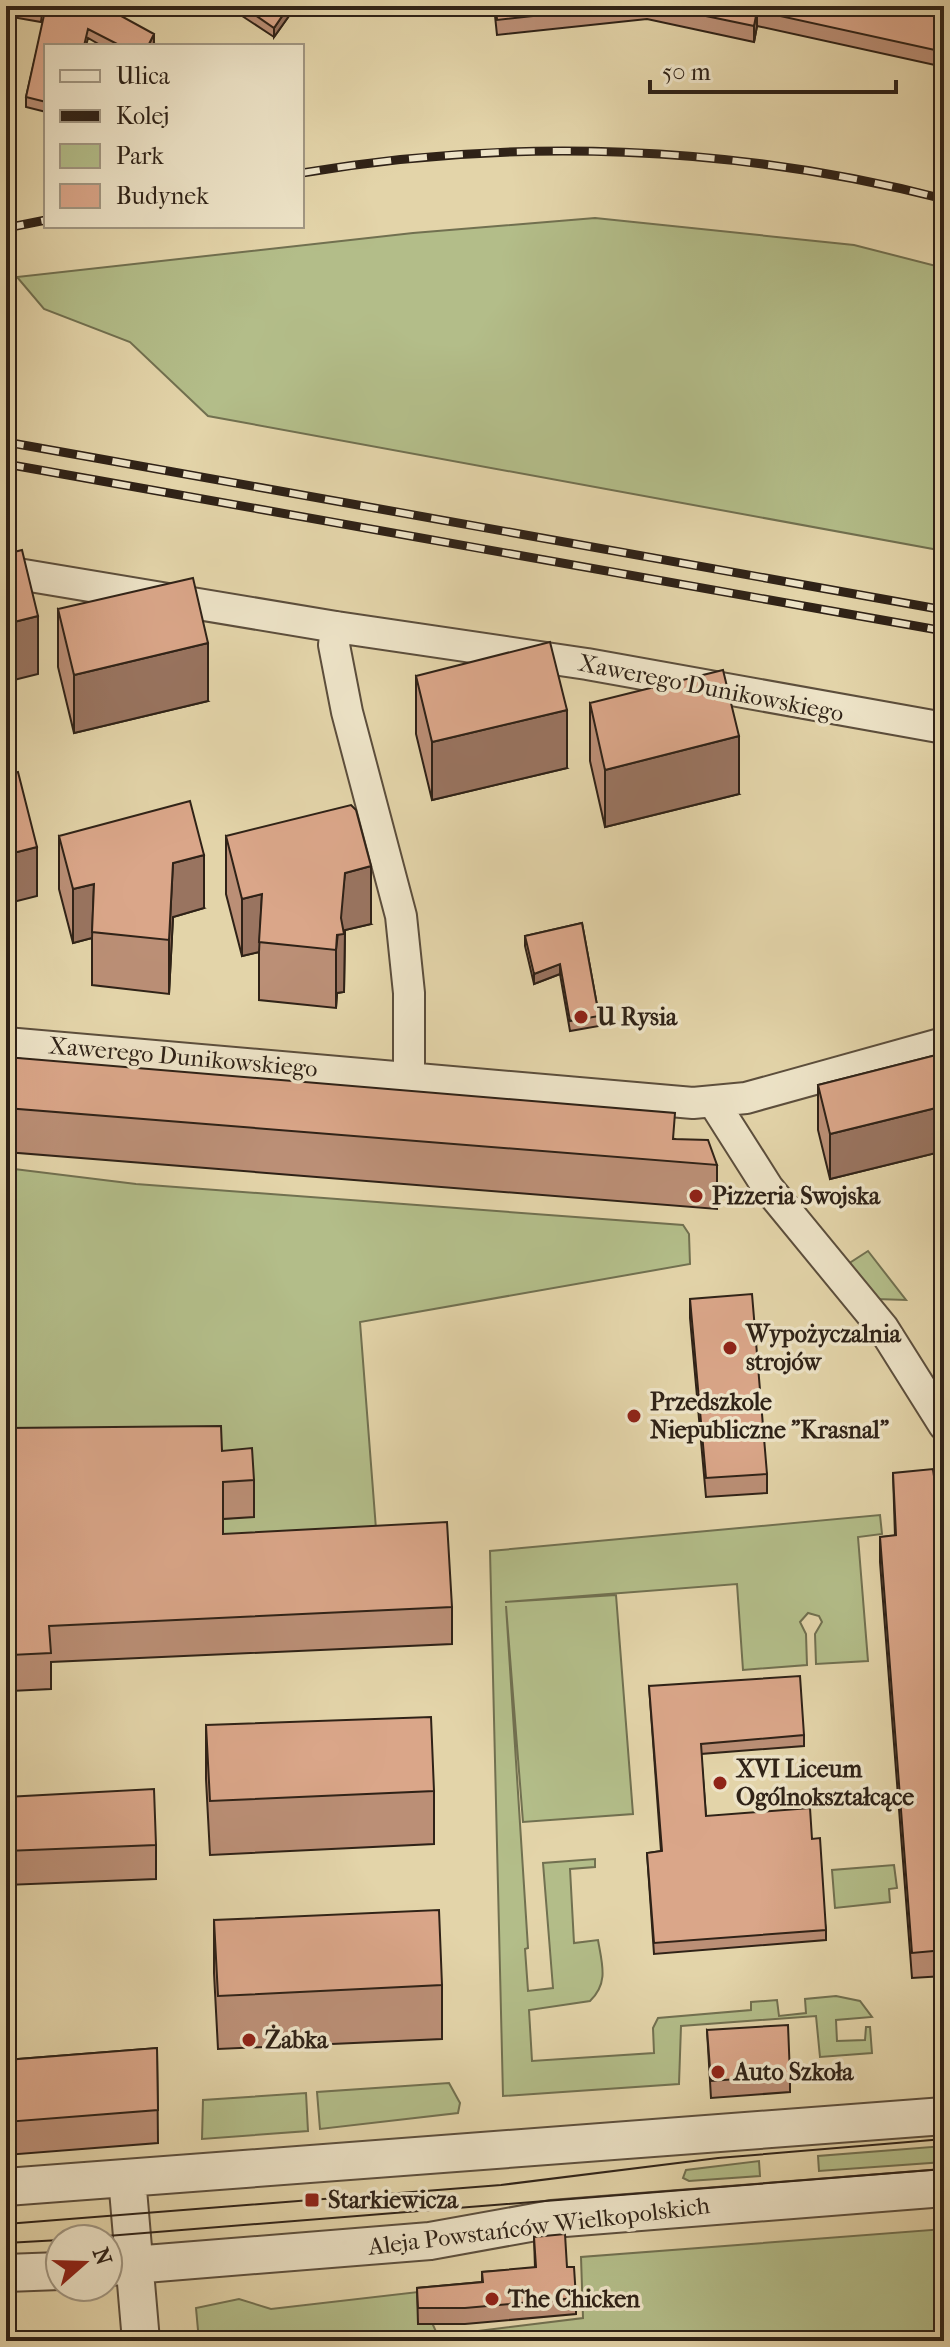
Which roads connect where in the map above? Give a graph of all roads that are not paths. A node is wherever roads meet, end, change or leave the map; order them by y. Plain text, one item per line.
1 (6, 572) edge
2 (336, 627) junction
3 (944, 728) edge
4 (6, 1043) edge
5 (944, 1043) edge
6 (409, 1077) junction
7 (714, 1103) junction
8 (944, 1425) edge
9 (928, 2117) edge
10 (127, 2178) junction
11 (6, 2187) edge
12 (944, 2188) edge
13 (124, 2231) edge
14 (124, 2266) edge
15 (44, 2272) edge
16 (6, 2273) edge
17 (124, 2274) edge
18 (141, 2341) edge

1 - 2 street, Xawerego Dunikowskiego
2 - 3 street, Xawerego Dunikowskiego
2 - 6 street
4 - 6 street, Xawerego Dunikowskiego
5 - 7 street, Xawerego Dunikowskiego
6 - 7 street, Xawerego Dunikowskiego
7 - 8 street
9 - 10 street
10 - 11 street
10 - 13 street
12 - 14 street, Aleja Powstańców Wielkopolskich
15 - 16 street
17 - 18 street

